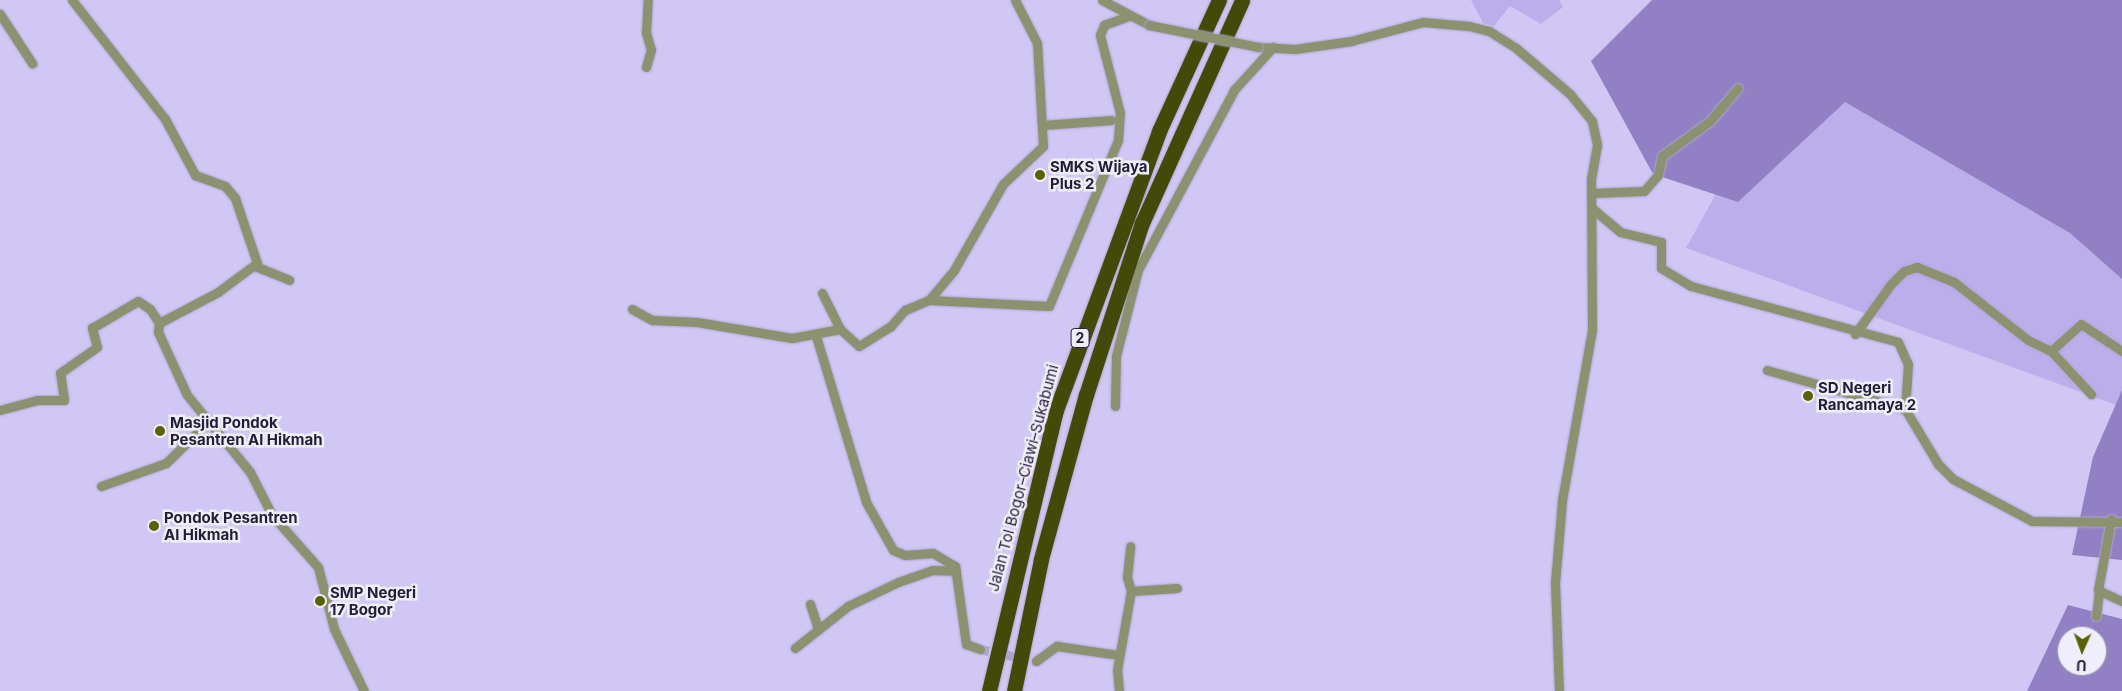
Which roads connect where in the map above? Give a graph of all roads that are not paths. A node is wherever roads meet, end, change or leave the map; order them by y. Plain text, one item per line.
1 (72, 0) edge
2 (648, 0) edge
3 (1014, 0) edge
4 (1102, 0) edge
5 (1219, 0) edge
6 (1242, 0) edge
7 (0, 14) edge
8 (1128, 16) junction
9 (1273, 47) junction
10 (32, 63) dead end
11 (646, 67) dead end
12 (1738, 88) dead end
13 (1111, 120) dead end
14 (1044, 125) junction
15 (1592, 193) junction
16 (1593, 209) junction
17 (256, 266) junction
18 (289, 280) dead end
19 (822, 293) dead end
20 (929, 300) junction
21 (632, 309) dead end
22 (159, 324) junction
23 (840, 329) junction
24 (1855, 334) junction
25 (816, 336) junction
26 (2051, 351) junction
27 (2122, 351) edge
28 (1767, 370) dead end
29 (2091, 394) dead end
30 (1115, 406) dead end
31 (1905, 409) junction
32 (0, 410) edge
33 (208, 422) junction
34 (101, 486) dead end
35 (2111, 519) junction
36 (2122, 522) edge
37 (1130, 546) dead end
38 (956, 571) junction
39 (1177, 588) dead end
40 (1131, 591) junction
41 (2099, 593) junction
42 (2122, 601) edge
43 (810, 604) dead end
44 (2096, 616) dead end
45 (818, 629) junction
46 (795, 648) dead end
47 (980, 649) tunnel mouth
48 (1119, 655) junction
49 (1036, 661) dead end
50 (362, 690) edge
51 (989, 691) edge
52 (1014, 691) edge
53 (1120, 691) edge
54 (1559, 691) edge

1 - 17 street
2 - 11 street
3 - 14 street
4 - 8 street
5 - 51 highway, Jalan Tol Bogor–Ciawi–Sukabumi / 2
6 - 52 highway, 2
7 - 10 street
8 - 9 street, bridge
8 - 20 street
9 - 15 street
9 - 30 street
12 - 15 street
13 - 14 street
14 - 20 street
15 - 16 street
16 - 24 street
16 - 54 street
17 - 18 street
17 - 22 street
19 - 23 street
20 - 23 street
21 - 25 street
22 - 32 street
22 - 33 street
23 - 25 street
24 - 26 street
24 - 31 street
25 - 38 street
26 - 27 street
26 - 29 street
28 - 31 street
31 - 35 street
33 - 34 street
33 - 50 street
35 - 36 street
35 - 41 street
37 - 40 street
38 - 45 street
38 - 47 street
39 - 40 street
40 - 48 street
41 - 42 street
41 - 44 street
43 - 45 street
45 - 46 street
48 - 49 street
48 - 53 street

